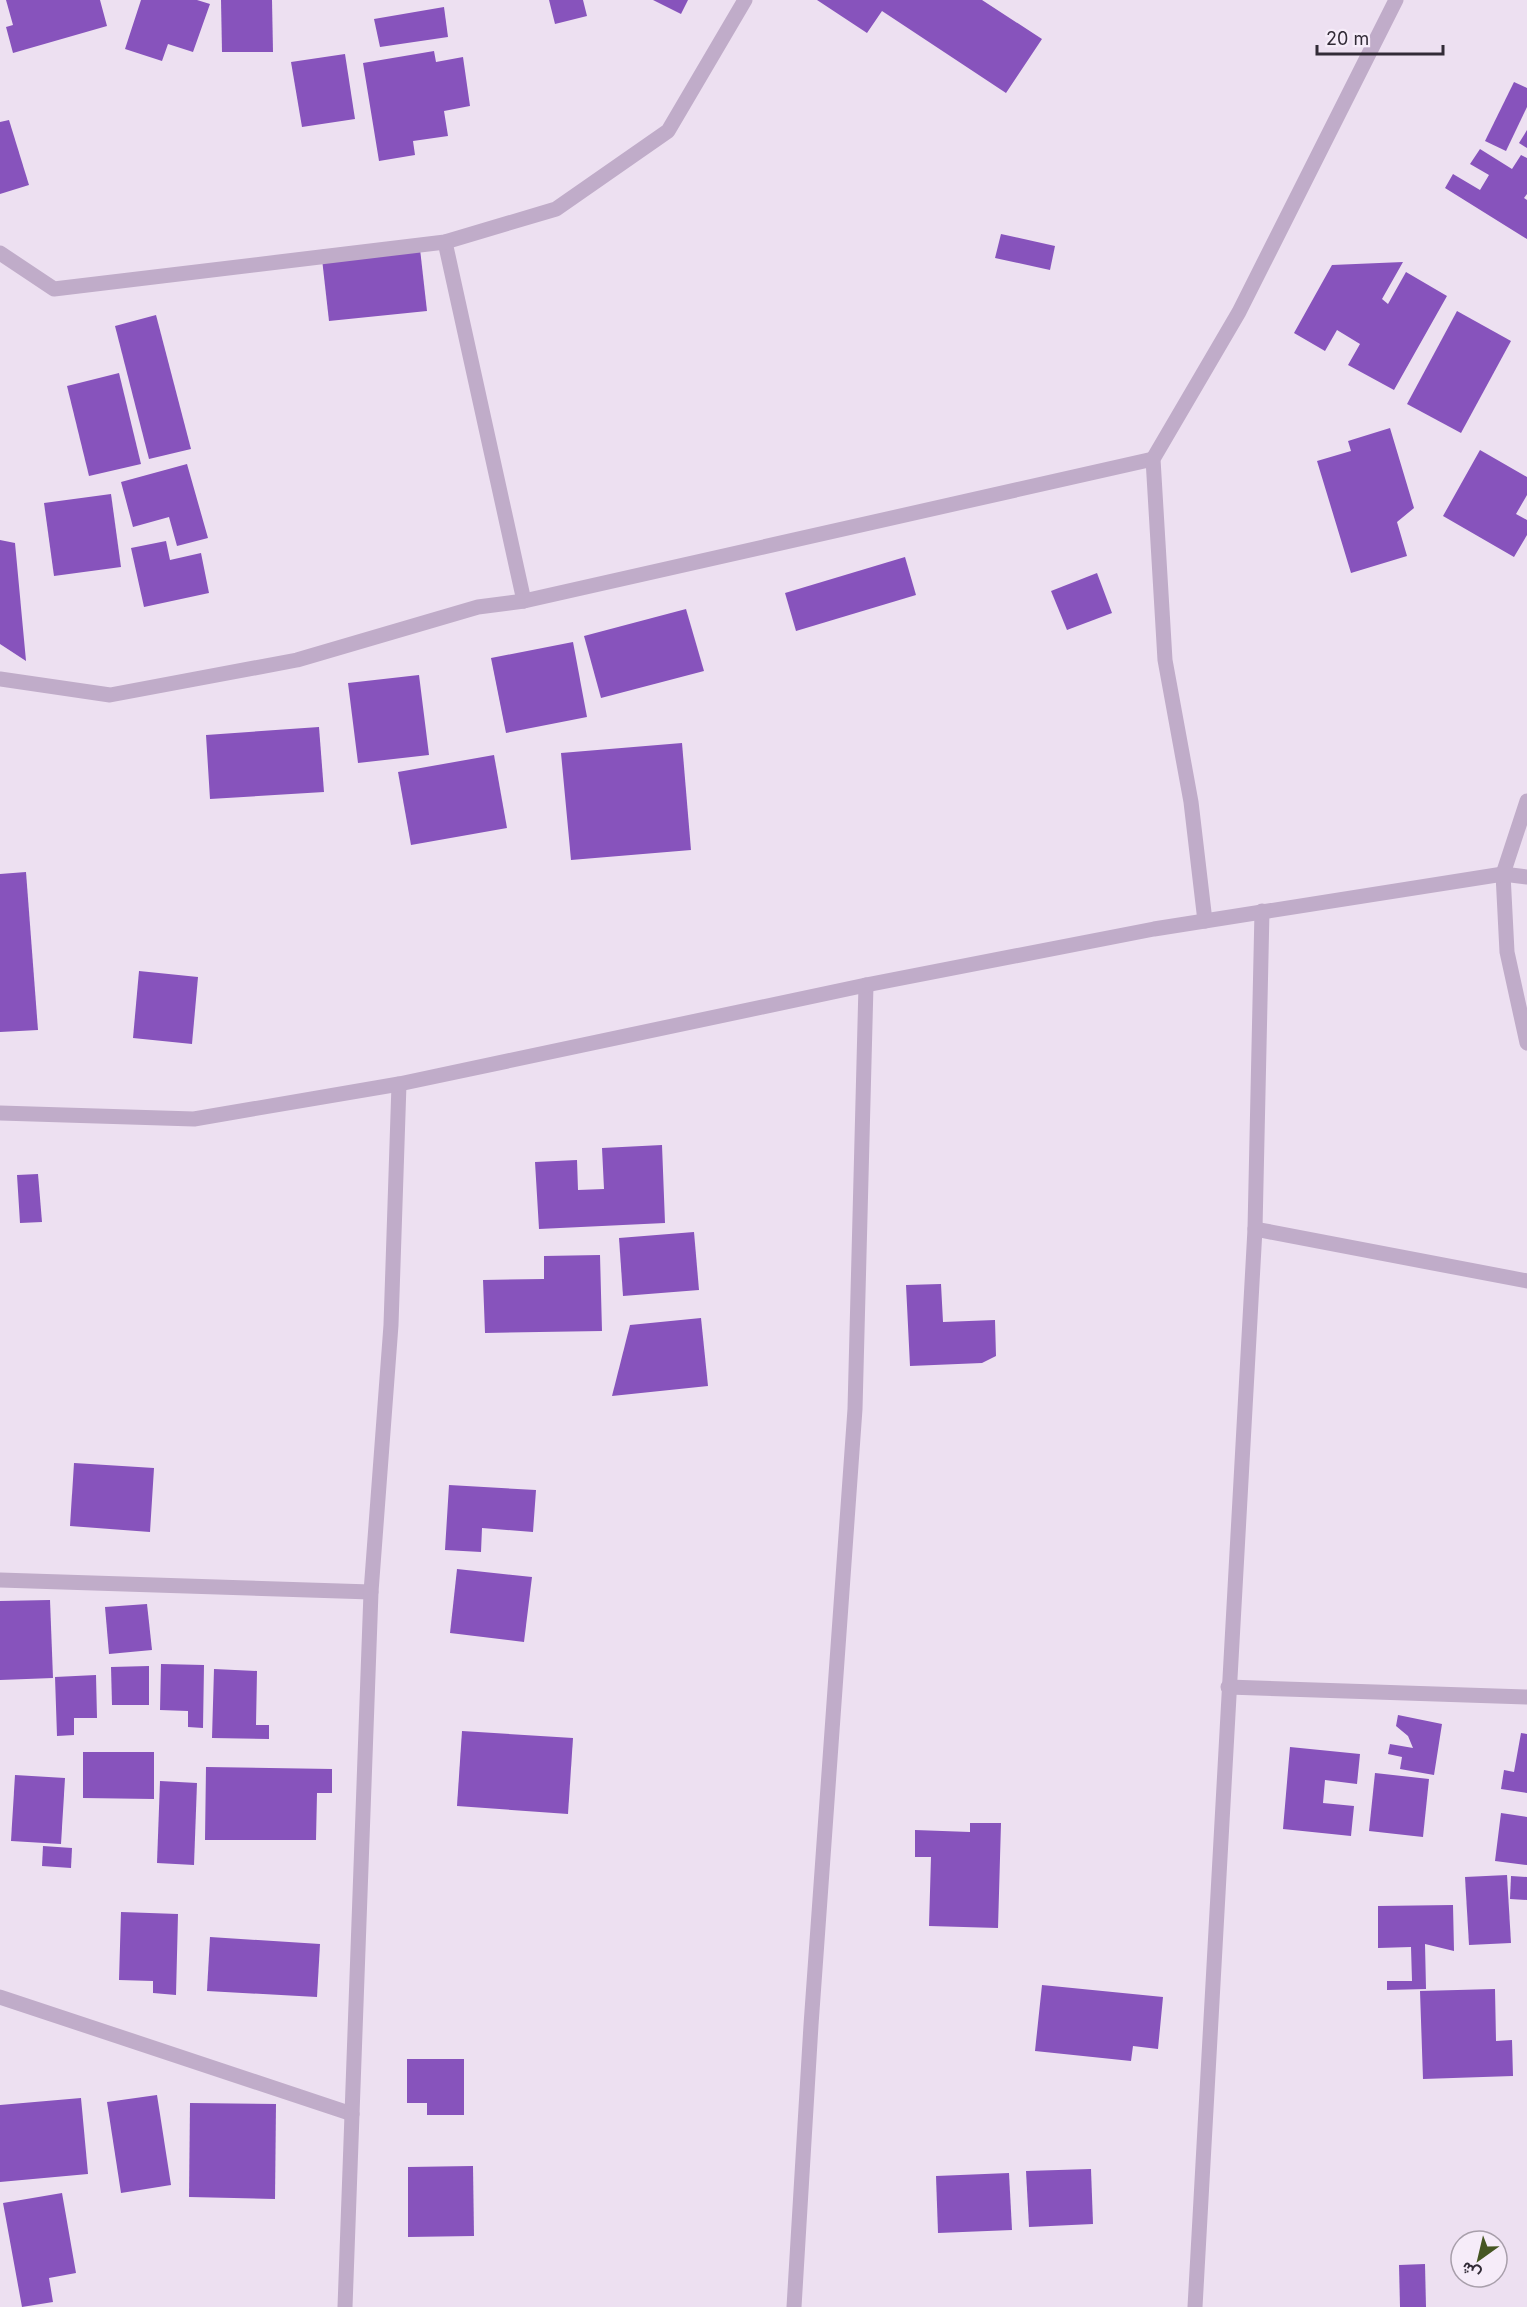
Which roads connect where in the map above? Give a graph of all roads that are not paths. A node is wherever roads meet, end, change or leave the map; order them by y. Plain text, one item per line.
1 (745, 0) edge
2 (1396, 0) edge
3 (445, 242) junction
4 (0, 253) edge
5 (1153, 459) junction
6 (524, 601) junction
7 (0, 679) edge
8 (1527, 801) edge
9 (1503, 874) junction
10 (1527, 877) edge
11 (1262, 911) junction
12 (1205, 921) junction
13 (866, 985) junction
14 (1527, 1043) edge
15 (399, 1084) junction
16 (0, 1113) edge
17 (1255, 1229) junction
18 (1527, 1281) edge
19 (0, 1580) edge
20 (371, 1592) junction
21 (1228, 1687) junction
22 (1527, 1697) edge
23 (0, 1997) edge
24 (352, 2114) junction
25 (345, 2307) edge
26 (794, 2307) edge
27 (1195, 2307) edge

1 - 3 street
2 - 5 street
3 - 4 street
3 - 6 street
5 - 6 street
5 - 12 street
6 - 7 street
8 - 9 street
9 - 10 street
9 - 11 street
9 - 14 street
11 - 12 street
11 - 17 street
12 - 13 street
13 - 15 street
13 - 26 street
15 - 16 street
15 - 20 street
17 - 18 street
17 - 21 street
19 - 20 street
20 - 24 street
21 - 22 street
21 - 27 street
23 - 24 street
24 - 25 street

